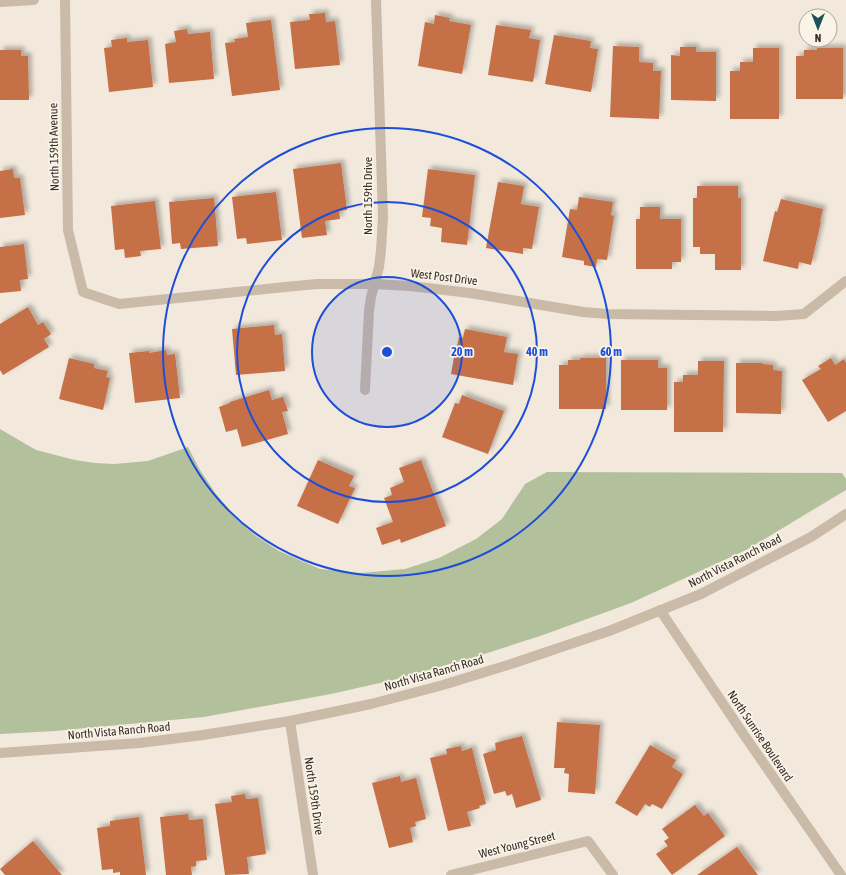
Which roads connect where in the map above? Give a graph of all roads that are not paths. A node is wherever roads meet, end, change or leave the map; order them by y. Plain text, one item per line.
1 (34, 0) edge
2 (64, 0) edge
3 (376, 0) edge
4 (0, 2) edge
5 (846, 282) edge
6 (374, 284) junction
7 (82, 292) joint
8 (365, 390) dead end
9 (846, 514) edge
10 (660, 610) junction
11 (290, 722) junction
12 (0, 753) edge
13 (313, 875) edge
14 (451, 875) edge
15 (613, 875) edge
16 (841, 875) edge

1 - 4 street
2 - 7 street, North 159th Avenue
3 - 6 street, North 159th Drive
5 - 6 street, West Post Drive
6 - 7 street, West Post Drive
6 - 8 street, North 159th Drive
9 - 10 street, North Vista Ranch Road
10 - 11 street, North Vista Ranch Road
10 - 16 street, North Sunrise Boulevard
11 - 12 street, North Vista Ranch Road
11 - 13 street, North 159th Drive
14 - 15 street, West Young Street

